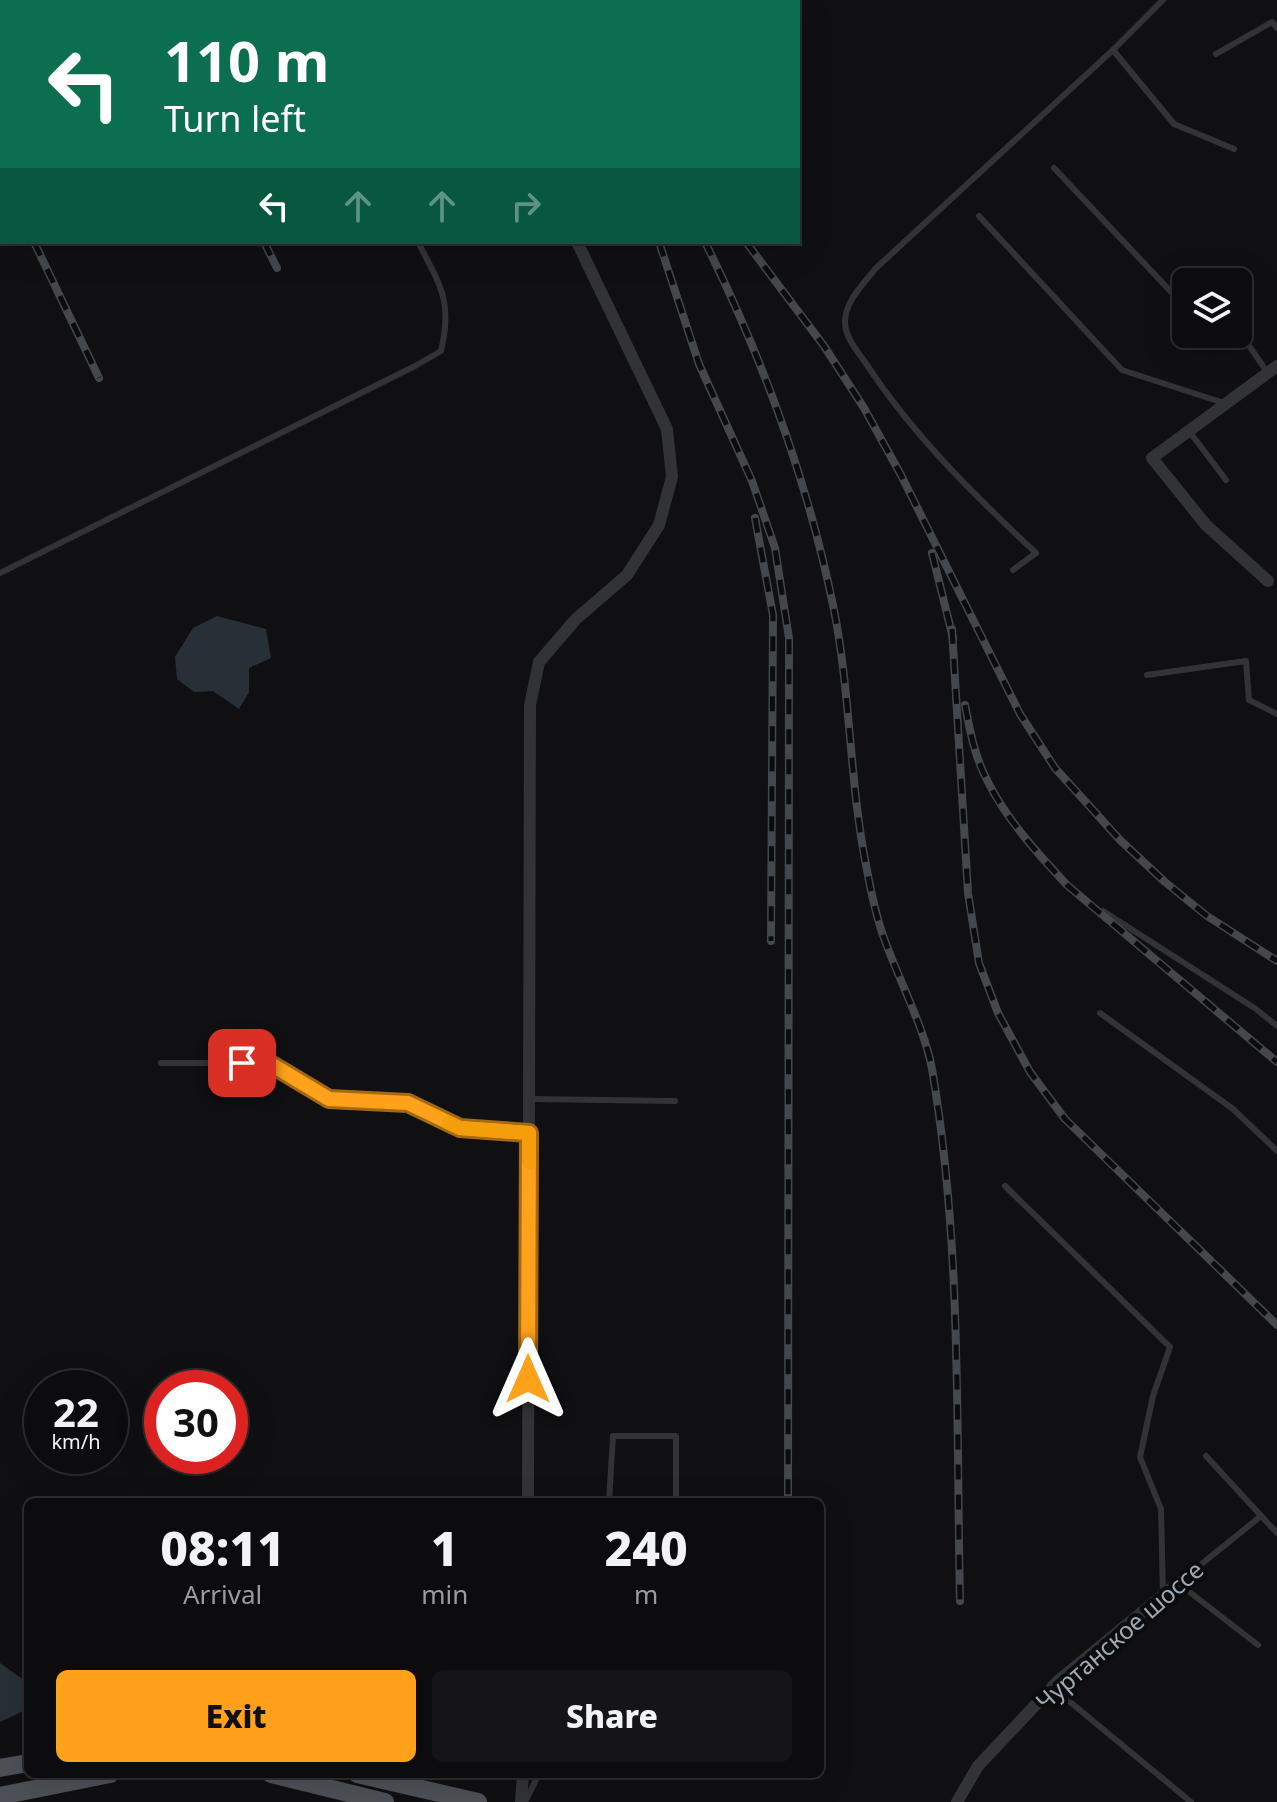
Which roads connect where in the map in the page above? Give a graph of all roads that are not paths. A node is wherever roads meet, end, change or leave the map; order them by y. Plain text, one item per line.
1 (1163, 0) edge
2 (1277, 28) edge
3 (1113, 50) junction
4 (1216, 54) dead end
5 (1234, 149) dead end
6 (1054, 168) dead end
7 (979, 216) dead end
8 (419, 244) edge
9 (578, 244) edge
10 (1172, 293) edge
11 (1252, 346) edge
12 (1273, 370) edge
13 (1226, 404) junction
14 (1189, 431) junction
15 (1226, 480) dead end
16 (1013, 570) dead end
17 (0, 573) edge
18 (1268, 581) dead end
19 (1147, 675) dead end
20 (1277, 714) edge
21 (1103, 911) dead end
22 (1100, 1013) dead end
23 (1277, 1026) edge
24 (161, 1063) dead end
25 (529, 1099) junction
26 (675, 1101) dead end
27 (529, 1133) junction
28 (1277, 1151) edge
29 (1005, 1186) dead end
30 (1206, 1456) dead end
31 (528, 1498) edge
32 (609, 1498) edge
33 (676, 1498) edge
34 (1261, 1516) junction
35 (1277, 1533) edge
36 (1178, 1583) junction
37 (1163, 1595) junction
38 (1258, 1645) dead end
39 (1052, 1687) junction
40 (24, 1764) edge
41 (0, 1768) edge
42 (90, 1778) edge
43 (287, 1778) edge
44 (374, 1778) edge
45 (523, 1778) edge
46 (537, 1778) edge
47 (0, 1796) edge
48 (385, 1802) edge
49 (478, 1802) edge
50 (523, 1802) edge
51 (957, 1802) edge
52 (1191, 1802) edge

1 - 3 lane
2 - 4 lane
3 - 5 lane
3 - 16 lane
6 - 10 lane
7 - 13 lane
8 - 17 lane
9 - 25 street
11 - 12 lane
12 - 13 street
13 - 14 street
14 - 15 lane
14 - 18 street
19 - 20 lane
21 - 23 lane
22 - 28 lane
24 - 27 lane
25 - 26 lane
25 - 27 street
27 - 31 street
29 - 37 lane
30 - 34 lane
32 - 33 lane
34 - 35 lane
34 - 36 lane, Чуртанское шоссе
36 - 37 street, Чуртанское шоссе
36 - 38 lane
37 - 39 street, Чуртанское шоссе
39 - 51 street, Чуртанское шоссе
39 - 52 lane
40 - 41 main road
42 - 47 main road
43 - 48 main road
44 - 49 main road
45 - 50 street
46 - 50 lane

